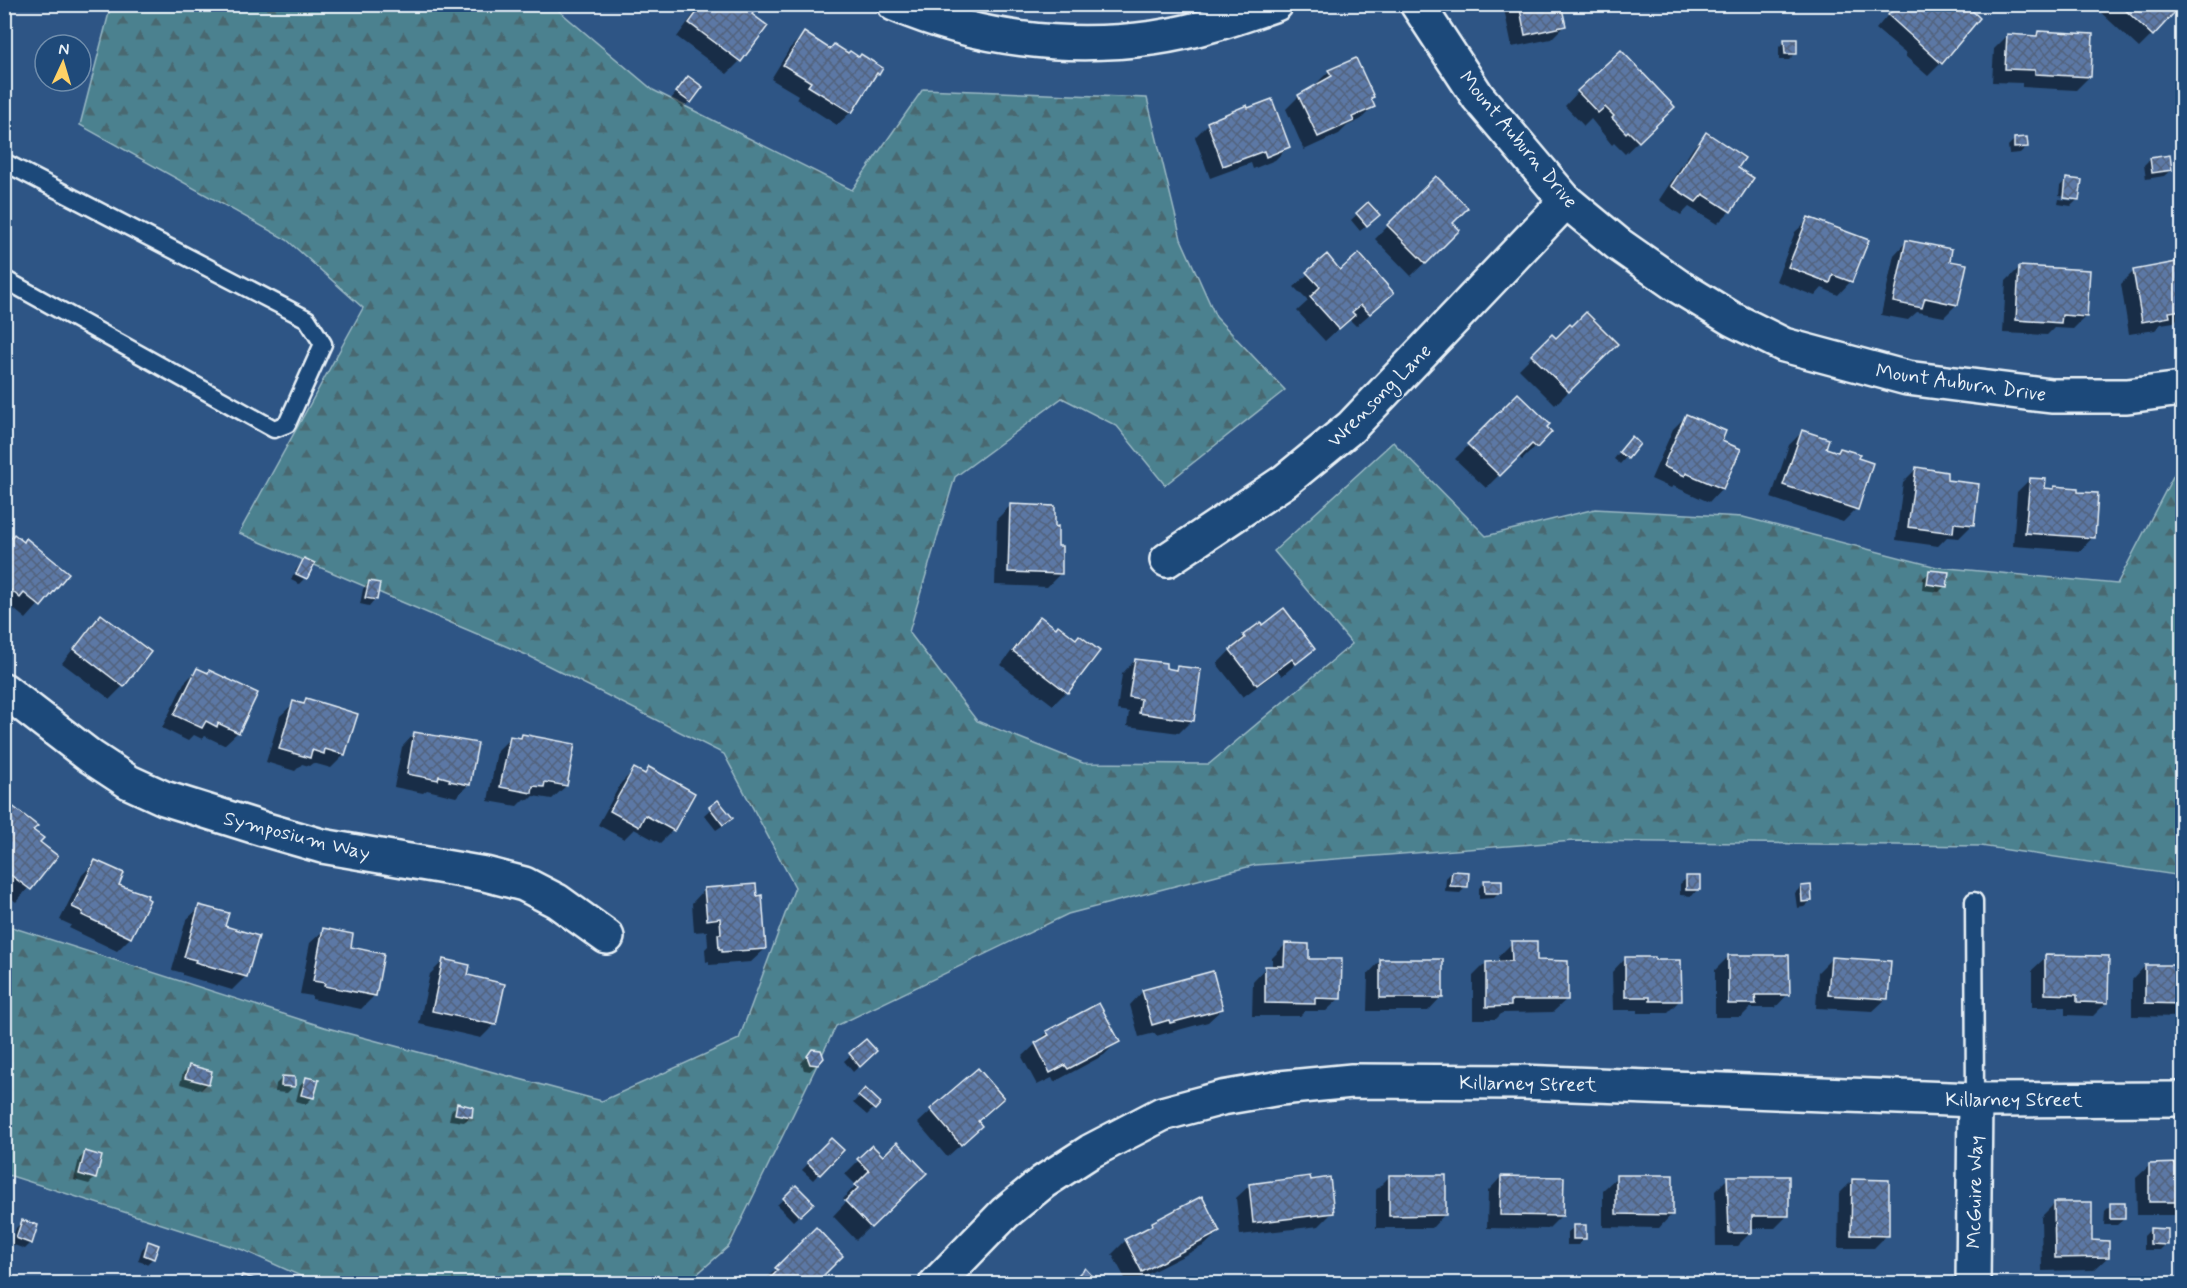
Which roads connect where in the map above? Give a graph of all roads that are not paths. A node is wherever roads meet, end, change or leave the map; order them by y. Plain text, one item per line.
1 (894, 4) edge
2 (1276, 4) edge
3 (1417, 4) edge
4 (4, 162) edge
5 (1566, 201) junction
6 (4, 279) edge
7 (2182, 388) edge
8 (1167, 560) dead end
9 (4, 690) edge
10 (1974, 901) dead end
11 (607, 938) dead end
12 (2182, 1099) edge
13 (1975, 1100) junction
14 (936, 1284) edge
15 (1973, 1284) edge

1 - 2 street
3 - 5 street, Mount Auburn Drive
4 - 6 lane
5 - 7 street, Mount Auburn Drive
5 - 8 street, Wrensong Lane
9 - 11 street, Symposium Way
10 - 13 lane
12 - 13 street, Killarney Street
13 - 14 street, Killarney Street
13 - 15 street, McGuire Way

